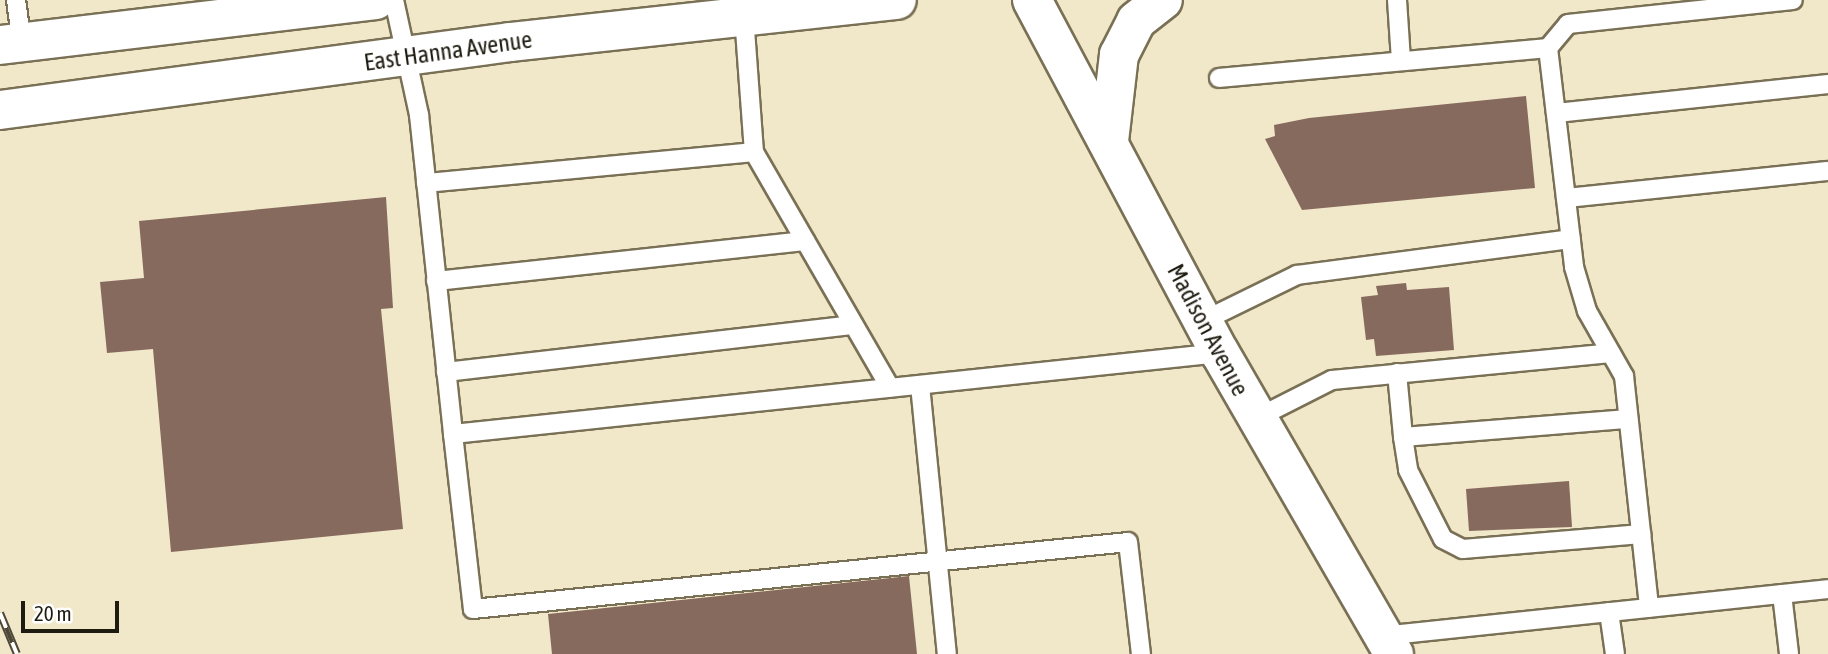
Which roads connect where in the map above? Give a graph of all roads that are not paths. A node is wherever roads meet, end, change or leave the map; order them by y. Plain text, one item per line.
1 (16, 0) edge
2 (375, 0) edge
3 (394, 0) edge
4 (897, 0) edge
5 (1032, 0) edge
6 (1163, 0) edge
7 (1397, 0) edge
8 (1793, 0) edge
9 (744, 16) junction
10 (11, 44) edge
11 (1548, 48) junction
12 (404, 56) junction
13 (1401, 60) junction
14 (1219, 78) dead end
15 (1828, 84) edge
16 (0, 110) edge
17 (1556, 113) junction
18 (1109, 141) junction
19 (754, 152) junction
20 (1828, 171) edge
21 (426, 183) junction
22 (1566, 198) junction
23 (1571, 239) junction
24 (805, 241) junction
25 (436, 281) junction
26 (853, 325) junction
27 (1211, 337) junction
28 (1611, 353) junction
29 (446, 372) junction
30 (1397, 373) junction
31 (920, 385) junction
32 (890, 388) junction
33 (1257, 418) junction
34 (1628, 419) junction
35 (453, 434) junction
36 (1404, 437) junction
37 (1641, 534) junction
38 (937, 559) junction
39 (1828, 589) edge
40 (1782, 594) junction
41 (1649, 608) junction
42 (1609, 612) junction
43 (1388, 645) edge
44 (947, 654) edge
45 (1141, 654) edge
46 (1615, 654) edge
47 (1789, 654) edge

1 - 10 lane
2 - 10 main road
3 - 12 lane
4 - 9 main road, East Hanna Avenue
5 - 18 main road, Madison Avenue
6 - 18 main road
7 - 13 lane
8 - 11 lane
9 - 12 main road, East Hanna Avenue
9 - 19 lane
11 - 13 lane
11 - 17 lane
12 - 16 main road, East Hanna Avenue
12 - 21 lane
13 - 14 lane
15 - 17 lane
17 - 22 lane
18 - 27 main road, Madison Avenue
19 - 21 lane
19 - 24 lane
20 - 22 lane
21 - 25 lane
22 - 23 lane
23 - 27 lane
23 - 28 lane
24 - 25 lane
24 - 26 lane
25 - 29 lane
26 - 29 lane
26 - 32 lane
27 - 31 lane
27 - 33 main road, Madison Avenue
28 - 30 lane
28 - 34 lane
29 - 35 lane
30 - 33 lane
30 - 36 lane
31 - 32 lane
31 - 38 lane
32 - 35 lane
33 - 43 main road, Madison Avenue
34 - 36 lane
34 - 37 lane
35 - 38 lane
36 - 37 lane
37 - 41 lane
38 - 44 lane
38 - 45 lane
39 - 40 lane
40 - 41 lane
40 - 47 lane
41 - 42 lane
42 - 43 lane
42 - 46 lane

